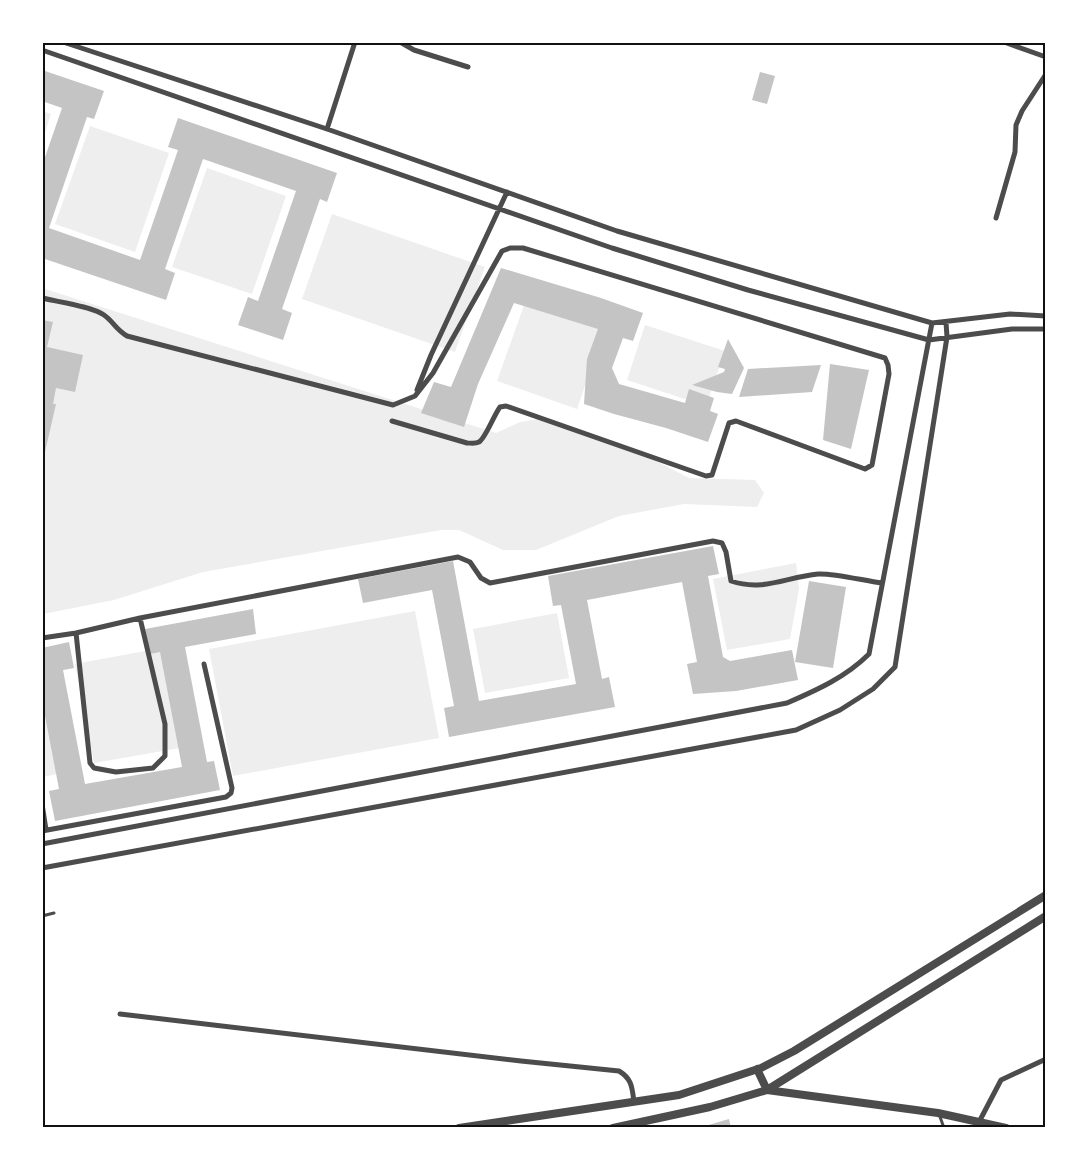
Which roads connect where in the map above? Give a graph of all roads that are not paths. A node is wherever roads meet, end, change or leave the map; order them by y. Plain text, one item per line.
1 (63, 42) edge
2 (355, 42) edge
3 (400, 42) edge
4 (1004, 42) edge
5 (42, 50) edge
6 (1046, 57) edge
7 (468, 67) dead end
8 (1046, 74) edge
9 (327, 129) junction
10 (507, 192) junction
11 (500, 208) junction
12 (996, 218) dead end
13 (42, 298) edge
14 (1046, 316) edge
15 (946, 322) junction
16 (932, 323) junction
17 (1046, 329) edge
18 (946, 337) junction
19 (928, 340) junction
20 (414, 396) junction
21 (392, 421) dead end
22 (882, 583) junction
23 (140, 618) junction
24 (76, 633) junction
25 (42, 638) edge
26 (204, 664) dead end
27 (42, 804) edge
28 (44, 831) edge
29 (42, 844) edge
30 (42, 868) edge
31 (1046, 896) edge
32 (54, 914) dead end
33 (42, 916) edge
34 (1046, 916) edge
35 (120, 1014) dead end
36 (1046, 1059) edge
37 (757, 1069) junction
38 (767, 1090) junction
39 (634, 1102) junction
40 (938, 1113) junction
41 (979, 1122) junction
42 (459, 1128) edge
43 (613, 1128) edge
44 (944, 1128) edge
45 (1006, 1128) edge

1 - 9 street
2 - 9 street
3 - 7 street
4 - 6 street
5 - 11 street
8 - 12 street
9 - 10 street
10 - 11 street
10 - 16 street
11 - 19 street
11 - 20 street
13 - 20 street
14 - 15 street
15 - 16 street
15 - 18 street
16 - 19 street
17 - 18 street
18 - 19 street
18 - 30 street
19 - 22 street
20 - 21 street
22 - 23 street
22 - 29 street
23 - 24 street
23 - 24 street
24 - 25 street
26 - 28 street
27 - 28 street
31 - 37 street
32 - 33 lane
34 - 38 street
35 - 39 street
36 - 41 street
37 - 38 street
37 - 39 street
38 - 40 street
38 - 43 street
39 - 42 street
40 - 41 street
40 - 44 lane
41 - 45 street

